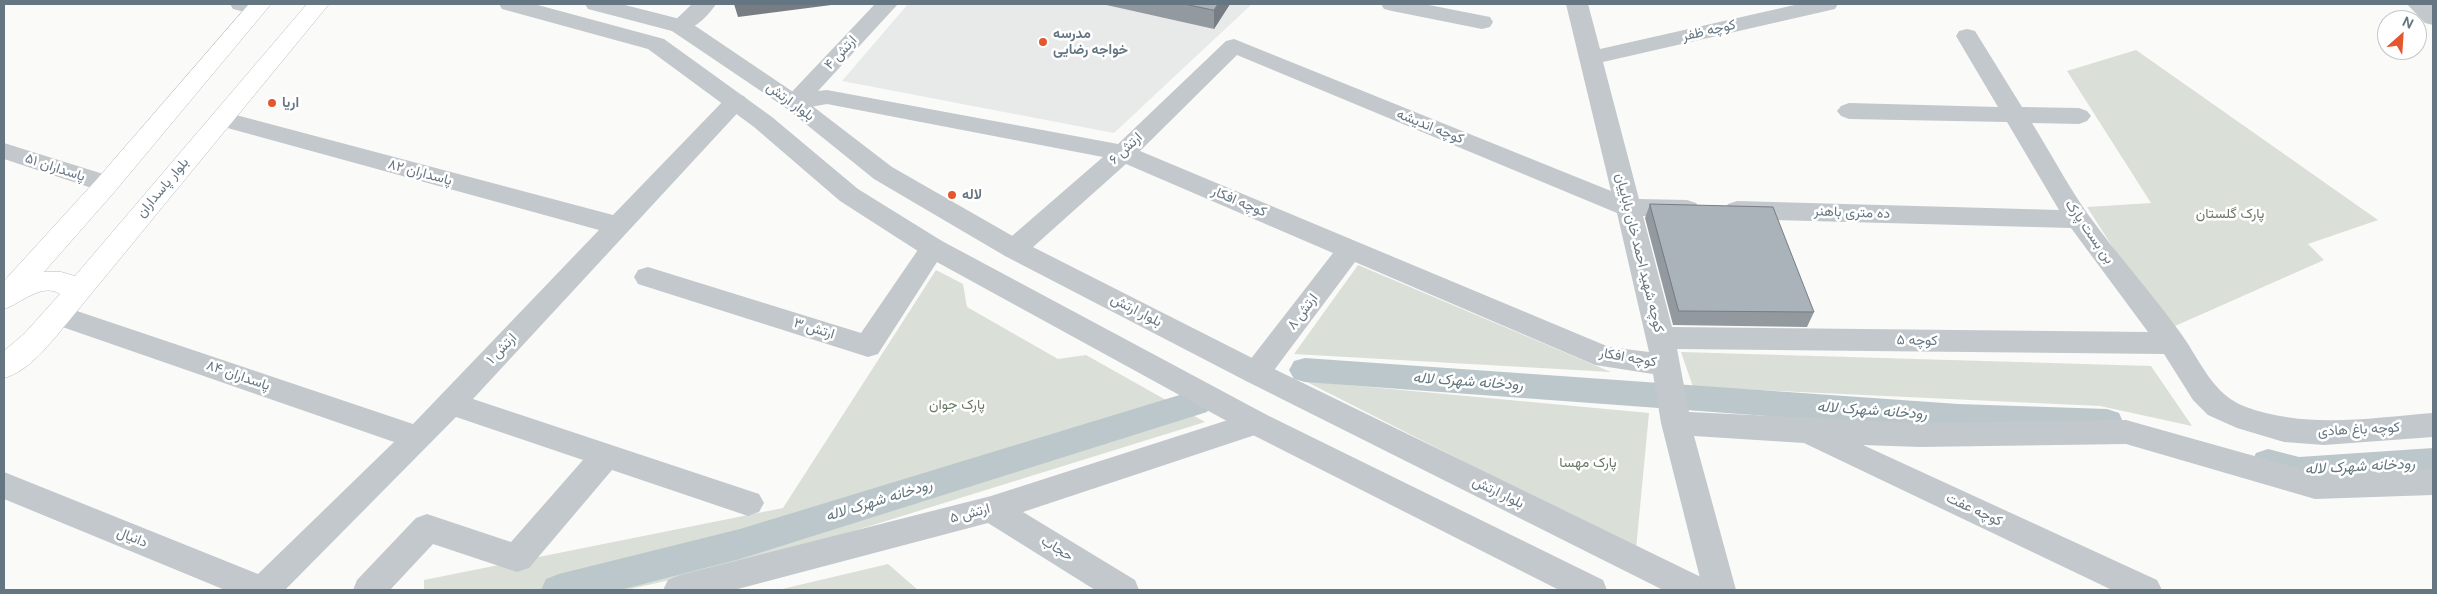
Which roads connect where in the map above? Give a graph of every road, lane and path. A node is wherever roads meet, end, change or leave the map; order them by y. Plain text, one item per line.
1 (318, 4) edge
2 (510, 4) edge
3 (596, 4) edge
4 (705, 4) edge
5 (887, 4) edge
6 (1392, 4) edge
7 (1577, 4) edge
8 (1827, 4) edge
9 (2418, 4) edge
10 (252, 5) edge
11 (2433, 18) edge
12 (1482, 22) dead end
13 (680, 26) junction
14 (1967, 36) dead end
15 (1234, 46) joint
16 (1592, 58) junction
17 (736, 101) junction
18 (794, 103) junction
19 (1849, 111) dead end
20 (2015, 115) junction
21 (2079, 116) dead end
22 (221, 119) junction
23 (763, 122) junction
24 (4, 151) edge
25 (1122, 153) junction
26 (107, 184) junction
27 (1627, 207) junction
28 (2078, 219) junction
29 (619, 226) junction
30 (933, 248) junction
31 (1014, 249) junction
32 (1350, 250) junction
33 (41, 260) junction
34 (101, 262) junction
35 (648, 277) dead end
36 (7, 296) edge
37 (66, 304) junction
38 (1662, 338) junction
39 (2172, 343) junction
40 (4, 367) edge
41 (1668, 370) junction
42 (1256, 373) junction
43 (450, 403) junction
44 (1675, 416) junction
45 (1256, 423) junction
46 (2433, 425) edge
47 (1803, 431) junction
48 (418, 438) junction
49 (605, 456) junction
50 (2433, 482) edge
51 (4, 485) edge
52 (748, 503) dead end
53 (991, 509) junction
54 (262, 590) edge
55 (368, 590) edge
56 (680, 590) edge
57 (1123, 590) edge
58 (1591, 590) edge
59 (1696, 590) edge
60 (1719, 590) edge
61 (2145, 590) edge

1 - 22 main road, بلوار پاسداران
2 - 17 street
3 - 13 street, بلوار ارتش
4 - 13 street
5 - 18 street, ارتش ۴
6 - 12 street
7 - 16 street, کوچه شهید احمد خان باباییان
8 - 16 street, کوچه ظفر
9 - 11 street
10 - 26 main road
13 - 18 street, بلوار ارتش
14 - 20 street, بن بست پارک
15 - 25 street, ارتش ۶
15 - 27 street, کوچه اندیشه
16 - 27 street, کوچه شهید احمد خان باباییان
17 - 23 street
17 - 29 street, ارتش ۱
18 - 23 street
18 - 25 street, کوچه افکار
18 - 31 street, بلوار ارتش
19 - 20 street
20 - 21 street
20 - 28 street, بن بست پارک
22 - 29 street, پاسداران ۸۲
22 - 34 main road, بلوار پاسداران
23 - 30 street
24 - 26 street, پاسداران ۵۱
25 - 31 street, ارتش ۶
25 - 32 street, کوچه افکار
26 - 33 main road
27 - 28 street, ده متری باهنر
27 - 38 street, کوچه شهید احمد خان باباییان
28 - 39 street, بن بست پارک
29 - 43 street, ارتش ۱
30 - 35 street, ارتش ۳
30 - 45 street
31 - 42 street, بلوار ارتش
32 - 41 street, کوچه افکار
32 - 42 street, ارتش ۸
33 - 34 main road
33 - 36 main road
34 - 37 main road, بلوار پاسداران
36 - 37 main road
37 - 40 main road, بلوار پاسداران
37 - 48 street, پاسداران ۸۴
38 - 39 street, کوچه ۵
38 - 41 street, کوچه شهید احمد خان باباییان
39 - 46 street, کوچه باغ هادی
41 - 44 street, کوچه شهید احمد خان باباییان
42 - 59 street, بلوار ارتش
43 - 48 street, ارتش ۱
43 - 49 street
44 - 47 street
44 - 60 street, کوچه شهید احمد خان باباییان
45 - 53 street, ارتش ۵
45 - 58 street
47 - 50 street
47 - 61 street, کوچه عفت
48 - 54 street, ارتش ۱
49 - 52 street
49 - 55 street
51 - 54 street, دانیال
53 - 56 street, ارتش ۵
53 - 57 street, حجاب

